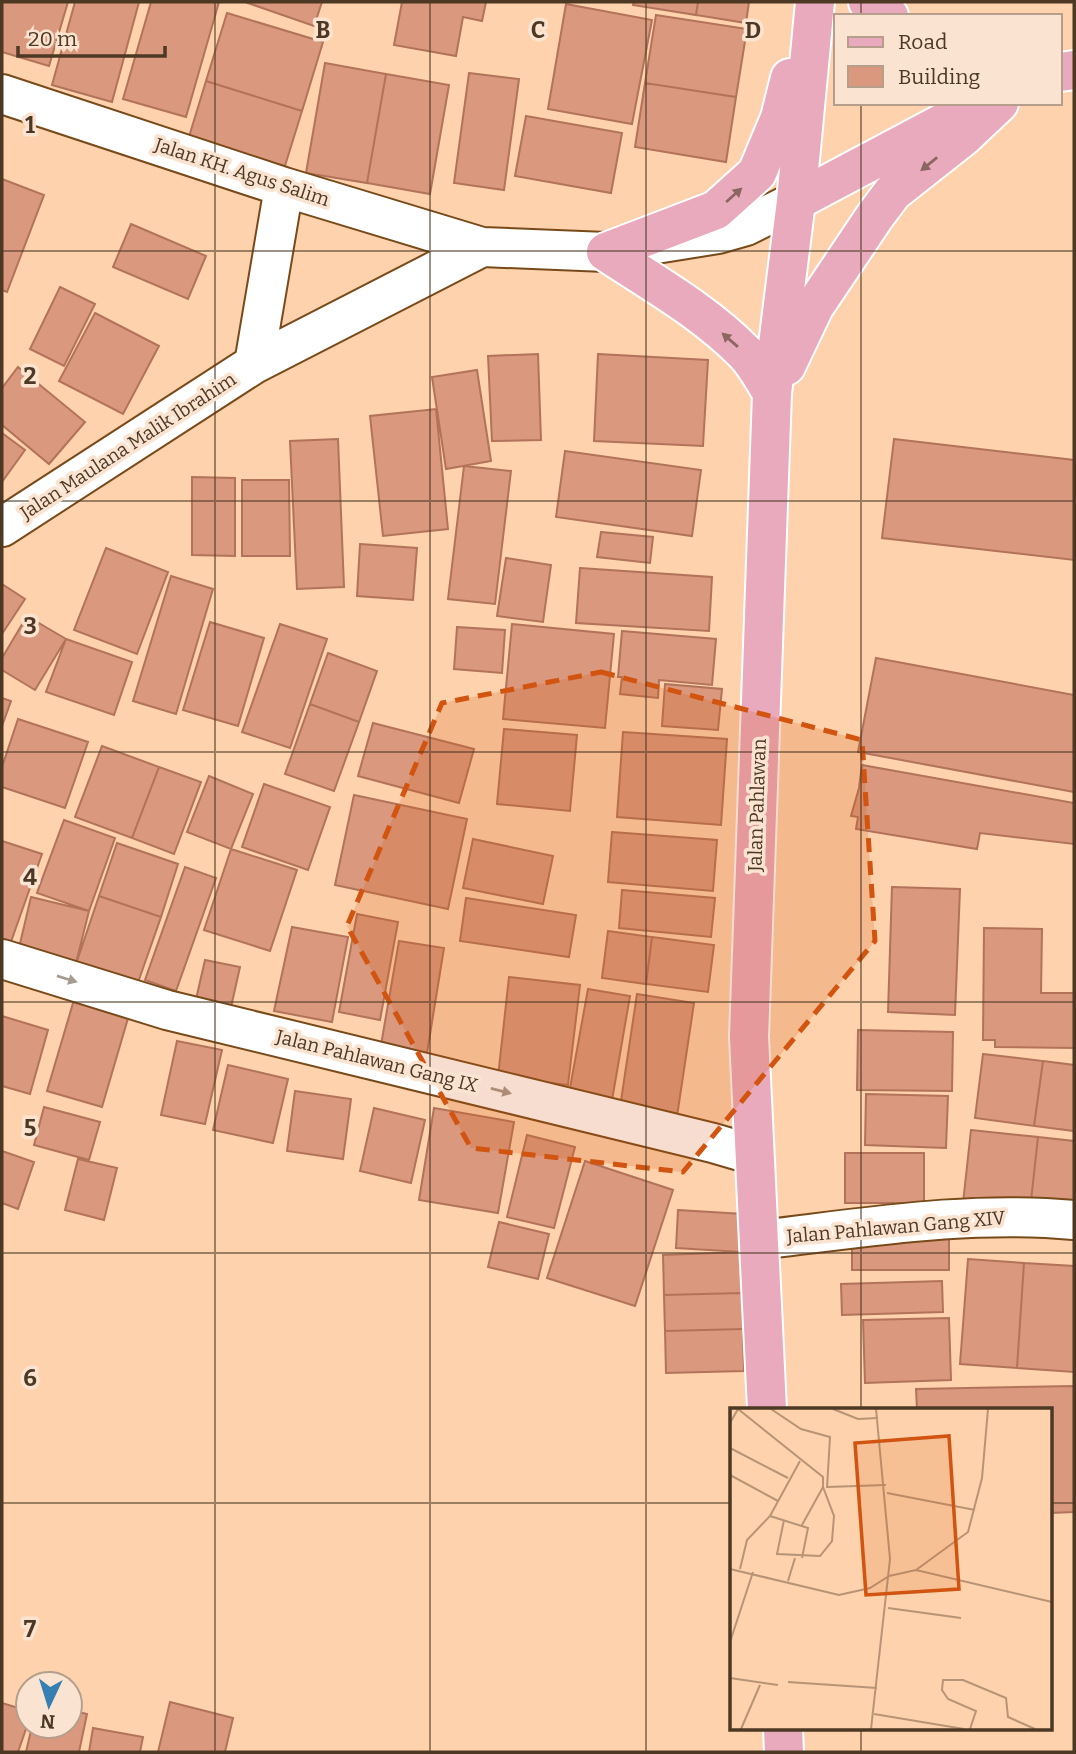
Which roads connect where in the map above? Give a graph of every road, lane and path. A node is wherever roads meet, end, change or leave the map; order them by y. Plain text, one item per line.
1 (808, 2) edge
2 (815, 2) edge
3 (868, 2) edge
4 (886, 14) edge
5 (2, 94) edge
6 (976, 105) edge
7 (997, 105) edge
8 (284, 187) junction
9 (796, 201) junction
10 (482, 247) junction
11 (606, 252) junction
12 (254, 364) junction
13 (772, 393) junction
14 (2, 527) edge
15 (2, 959) edge
16 (754, 1155) junction
17 (1074, 1220) edge
18 (759, 1240) junction
19 (767, 1408) edge
20 (783, 1730) edge
21 (784, 1752) edge

11 -> 1 main road
2 - 9 main road, Jalan Pahlawan
3 - 4 main road
5 - 8 street, Jalan KH. Agus Salim
6 - 9 main road
7 -> 13 main road
8 - 10 street, Jalan KH. Agus Salim
8 - 12 street, Jalan Maulana Malik Ibrahim
9 - 11 street
9 - 13 main road, Jalan Pahlawan
10 - 11 street
10 - 12 street, Jalan Maulana Malik Ibrahim
13 -> 11 main road
12 - 14 street, Jalan Maulana Malik Ibrahim
13 - 16 main road, Jalan Pahlawan
15 -> 16 street, Jalan Pahlawan Gang IX
16 - 18 main road, Jalan Pahlawan
17 - 18 street, Jalan Pahlawan Gang XIV
18 - 19 main road, Jalan Pahlawan
20 - 21 main road

